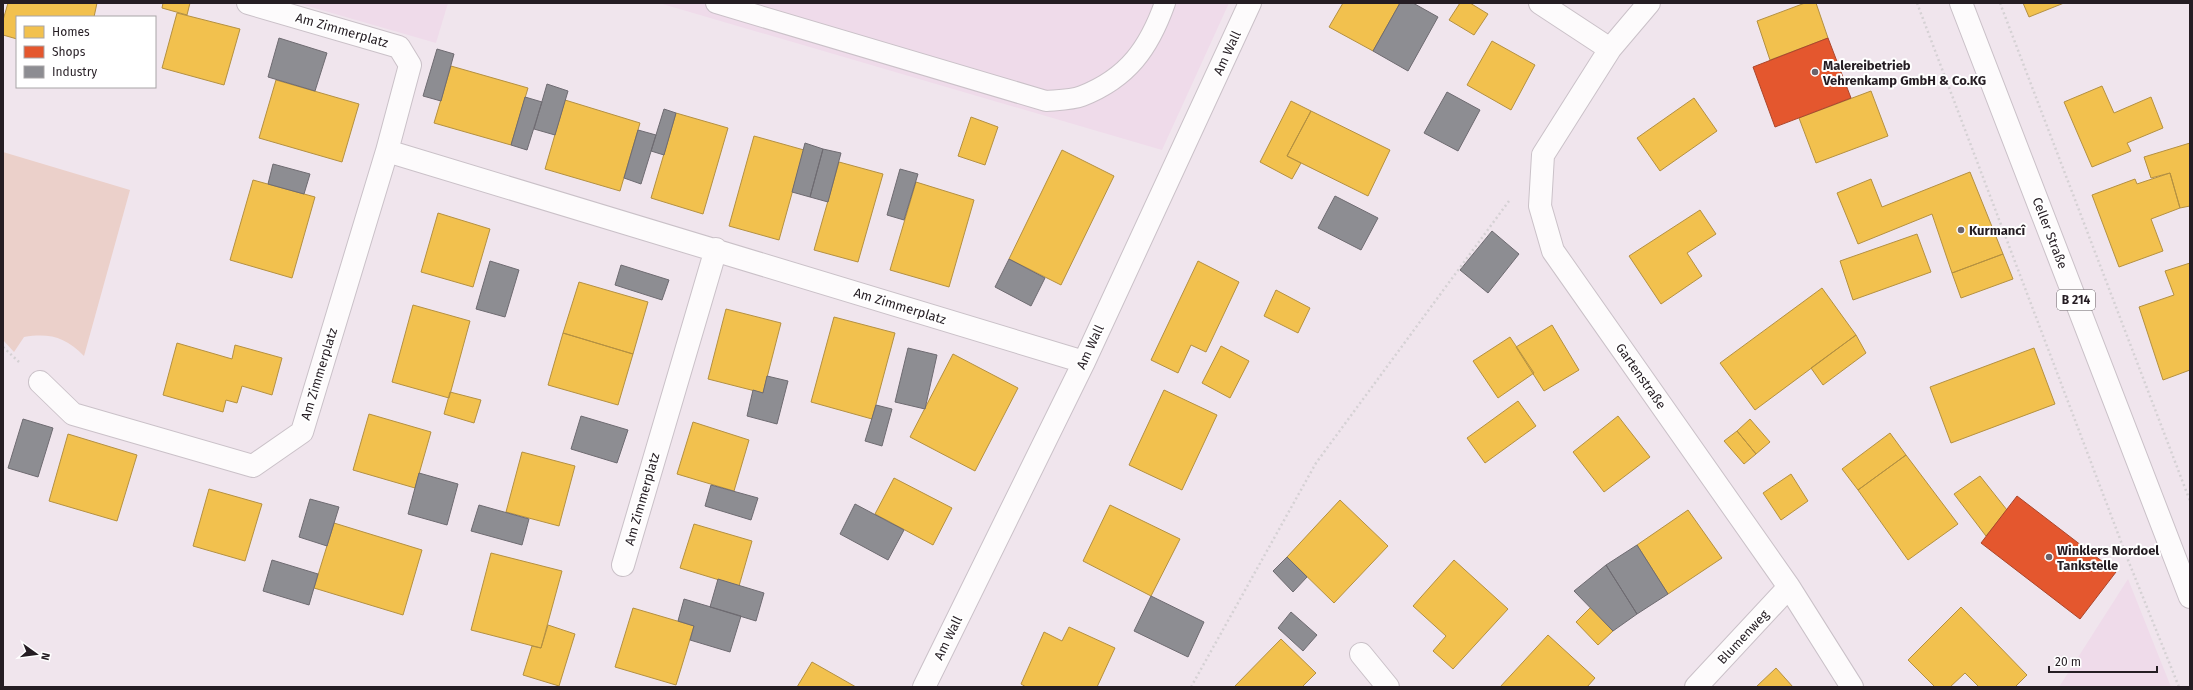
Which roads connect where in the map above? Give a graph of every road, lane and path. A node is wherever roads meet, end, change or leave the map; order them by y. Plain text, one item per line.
1 (248, 3) edge
2 (716, 3) edge
3 (1165, 3) edge
4 (1250, 3) edge
5 (1540, 3) edge
6 (1649, 3) edge
7 (1917, 3) edge
8 (1961, 3) edge
9 (2000, 3) edge
10 (1610, 49) junction
11 (387, 151) junction
12 (1510, 200) dead end
13 (716, 249) junction
14 (1084, 362) junction
15 (40, 382) dead end
16 (2190, 501) edge
17 (623, 565) dead end
18 (1789, 587) junction
19 (2190, 597) edge
20 (1361, 654) dead end
21 (924, 687) edge
22 (1191, 687) edge
23 (1388, 687) edge
24 (1696, 687) edge
25 (1852, 687) edge
26 (2179, 687) edge

1 - 11 street, Am Zimmerplatz
2 - 3 lane
4 - 14 street, Am Wall
5 - 10 street
6 - 10 street, Gartenstraße
7 - 26 path
8 - 19 street, Celler Straße / B 214
9 - 16 path
10 - 18 street, Gartenstraße
11 - 13 street, Am Zimmerplatz
11 - 15 street, Am Zimmerplatz
12 - 22 path
13 - 14 street, Am Zimmerplatz
13 - 17 street, Am Zimmerplatz
14 - 21 street, Am Wall
18 - 24 street, Blumenweg
18 - 25 street, Gartenstraße
20 - 23 street

